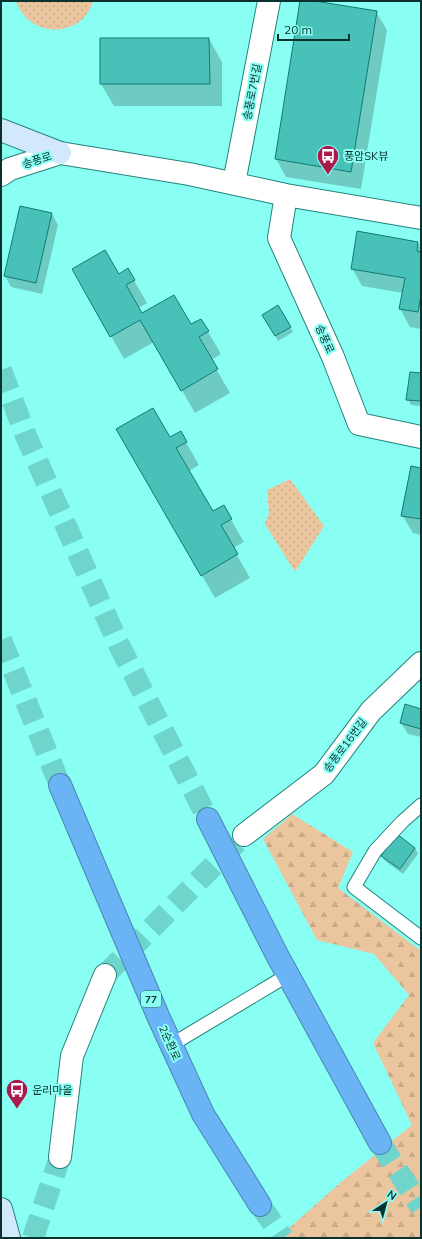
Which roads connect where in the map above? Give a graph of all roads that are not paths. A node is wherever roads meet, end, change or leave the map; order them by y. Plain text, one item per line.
1 (269, 1) edge
2 (1, 130) edge
3 (60, 153) junction
4 (1, 174) edge
5 (234, 182) junction
6 (286, 195) junction
7 (421, 218) edge
8 (421, 437) edge
9 (421, 663) edge
10 (60, 785) tunnel mouth
11 (421, 805) edge
12 (208, 820) tunnel mouth
13 (244, 835) tunnel mouth
14 (421, 938) edge
15 (105, 975) tunnel mouth
16 (288, 975) junction
17 (171, 1045) junction
18 (380, 1143) tunnel mouth
19 (60, 1157) tunnel mouth
20 (260, 1205) tunnel mouth
21 (1, 1209) edge
22 (9, 1238) edge

1 - 5 street, 송풍로7번길
2 - 3 street
3 - 4 street, 송풍로
3 - 5 street, 송풍로
5 - 6 street, 송풍로
6 - 7 street, 송풍로
6 - 8 street, 송풍로
9 - 13 street, 송풍로16번길
10 - 17 highway, 2순환로 / 77
11 - 14 lane
12 - 16 highway
15 - 19 street
16 - 17 lane
16 - 18 highway
17 - 20 highway, 2순환로 / 77
21 - 22 street

